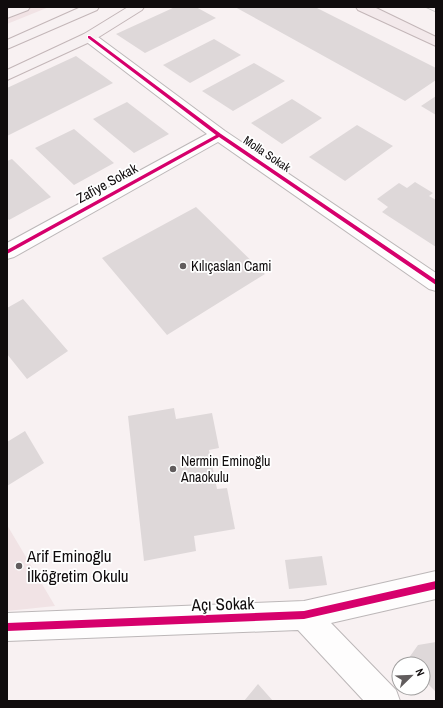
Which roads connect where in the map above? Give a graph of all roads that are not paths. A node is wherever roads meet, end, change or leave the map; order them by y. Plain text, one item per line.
1 (11, 7) edge
2 (23, 7) edge
3 (87, 7) edge
4 (92, 7) edge
5 (123, 7) edge
6 (137, 7) edge
7 (363, 7) edge
8 (7, 9) edge
9 (7, 14) edge
10 (89, 37) junction
11 (7, 40) edge
12 (436, 42) edge
13 (7, 45) edge
14 (29, 50) dead end
15 (7, 76) edge
16 (219, 135) junction
17 (7, 252) edge
18 (436, 283) edge
19 (436, 585) edge
20 (304, 615) junction
21 (7, 627) edge
22 (384, 701) edge

1 - 8 main road
2 - 9 main road
3 - 11 main road
4 - 13 main road
5 - 14 main road
6 - 10 main road
7 - 12 highway
10 - 15 main road
10 - 16 street, Molla Sokak
16 - 17 street, Zafiye Sokak
16 - 18 street, Molla Sokak
19 - 20 street, Açı Sokak
20 - 21 street, Açı Sokak
20 - 22 street

